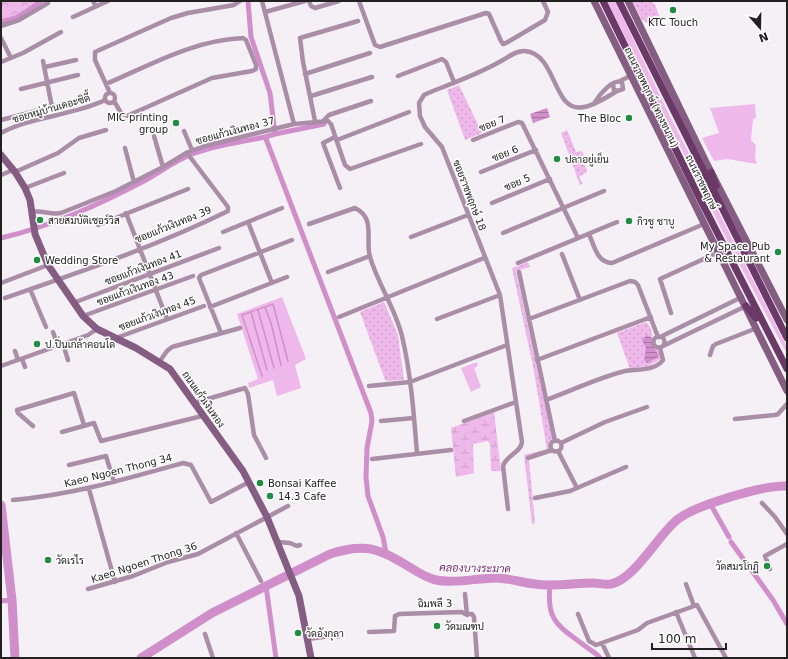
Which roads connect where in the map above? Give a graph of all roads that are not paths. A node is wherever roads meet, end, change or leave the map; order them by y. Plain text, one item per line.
1 (93, 1) edge
2 (108, 1) edge
3 (240, 1) edge
4 (262, 1) edge
5 (304, 1) edge
6 (309, 1) edge
7 (339, 1) edge
8 (358, 1) edge
9 (543, 1) edge
10 (594, 1) edge
11 (602, 1) edge
12 (619, 1) edge
13 (628, 1) edge
14 (101, 2) edge
15 (48, 3) dead end
16 (96, 6) junction
17 (265, 12) junction
18 (73, 17) dead end
19 (358, 21) dead end
20 (1, 26) edge
21 (62, 32) dead end
22 (1, 38) edge
23 (370, 53) dead end
24 (11, 58) junction
25 (76, 60) dead end
26 (43, 61) dead end
27 (1, 62) edge
28 (45, 67) junction
29 (305, 74) junction
30 (78, 76) dead end
31 (398, 76) dead end
32 (372, 77) dead end
33 (632, 79) junction
34 (620, 81) junction
35 (454, 82) junction
36 (47, 83) junction
37 (106, 84) junction
38 (613, 86) junction
39 (624, 87) junction
40 (21, 89) dead end
41 (617, 92) junction
42 (110, 93) junction
43 (310, 96) junction
44 (83, 100) dead end
45 (105, 100) junction
46 (114, 101) junction
47 (371, 101) dead end
48 (595, 102) junction
49 (52, 107) junction
50 (409, 112) dead end
51 (1, 120) edge
52 (324, 120) junction
53 (315, 121) junction
54 (294, 124) junction
55 (106, 130) dead end
56 (184, 131) dead end
57 (1, 133) edge
58 (154, 136) dead end
59 (336, 138) junction
60 (473, 140) dead end
61 (421, 144) dead end
62 (125, 148) dead end
63 (192, 150) junction
64 (536, 150) junction
65 (187, 153) junction
66 (1, 155) edge
67 (163, 167) junction
68 (14, 171) junction
69 (481, 172) dead end
70 (711, 172) junction
71 (64, 173) dead end
72 (1, 175) edge
73 (550, 179) junction
74 (134, 182) junction
75 (25, 188) junction
76 (340, 188) dead end
77 (188, 189) dead end
78 (604, 191) dead end
79 (492, 203) dead end
80 (282, 208) dead end
81 (564, 208) junction
82 (32, 212) junction
83 (126, 213) junction
84 (468, 215) junction
85 (248, 222) junction
86 (617, 222) dead end
87 (308, 224) dead end
88 (704, 224) junction
89 (98, 225) dead end
90 (222, 232) dead end
91 (503, 233) dead end
92 (589, 234) junction
93 (411, 237) dead end
94 (578, 238) junction
95 (292, 240) dead end
96 (140, 248) junction
97 (219, 248) dead end
98 (260, 252) junction
99 (719, 252) junction
100 (562, 254) dead end
101 (370, 256) junction
102 (484, 258) junction
103 (518, 263) dead end
104 (48, 265) junction
105 (328, 272) dead end
106 (519, 272) dead end
107 (150, 274) junction
108 (755, 274) junction
109 (193, 276) dead end
110 (287, 277) dead end
111 (57, 280) junction
112 (1, 283) edge
113 (272, 283) junction
114 (30, 289) junction
115 (156, 290) junction
116 (500, 295) junction
117 (386, 297) junction
118 (742, 297) junction
119 (5, 298) dead end
120 (580, 300) junction
121 (73, 303) junction
122 (204, 306) dead end
123 (746, 306) junction
124 (210, 307) junction
125 (671, 313) dead end
126 (83, 316) junction
127 (339, 317) dead end
128 (651, 317) junction
129 (700, 318) junction
130 (167, 319) junction
131 (529, 319) junction
132 (437, 320) dead end
133 (787, 320) edge
134 (693, 321) junction
135 (704, 326) junction
136 (46, 327) dead end
137 (240, 328) dead end
138 (757, 328) junction
139 (97, 329) junction
140 (697, 329) junction
141 (53, 332) dead end
142 (221, 333) junction
143 (767, 333) junction
144 (659, 337) junction
145 (116, 338) junction
146 (787, 338) edge
147 (60, 345) junction
148 (507, 345) junction
149 (662, 347) junction
150 (15, 351) dead end
151 (710, 355) dead end
152 (20, 360) junction
153 (68, 360) dead end
154 (537, 360) junction
155 (160, 361) junction
156 (1, 366) edge
157 (25, 367) dead end
158 (787, 369) edge
159 (410, 382) junction
160 (369, 386) dead end
161 (787, 391) edge
162 (546, 400) junction
163 (516, 402) junction
164 (194, 403) junction
165 (787, 404) edge
166 (646, 407) dead end
167 (202, 416) junction
168 (414, 418) junction
169 (735, 419) dead end
170 (382, 421) dead end
171 (464, 421) dead end
172 (84, 425) junction
173 (33, 426) dead end
174 (62, 432) dead end
175 (555, 441) junction
176 (561, 443) junction
177 (451, 450) dead end
178 (555, 451) junction
179 (417, 454) junction
180 (266, 458) dead end
181 (372, 458) dead end
182 (528, 458) dead end
183 (69, 465) dead end
184 (626, 467) dead end
185 (114, 482) junction
186 (249, 482) junction
187 (577, 488) junction
188 (89, 489) junction
189 (535, 498) dead end
190 (13, 500) dead end
191 (762, 503) dead end
192 (288, 506) dead end
193 (508, 509) dead end
194 (267, 516) junction
195 (236, 533) junction
196 (787, 534) edge
197 (278, 542) junction
198 (787, 544) edge
199 (300, 545) dead end
200 (770, 569) dead end
201 (261, 581) dead end
202 (115, 582) junction
203 (686, 584) dead end
204 (88, 589) dead end
205 (465, 594) dead end
206 (694, 606) junction
207 (676, 612) junction
208 (467, 614) junction
209 (578, 614) dead end
210 (369, 632) dead end
211 (205, 634) dead end
212 (338, 637) dead end
213 (308, 639) junction
214 (602, 643) junction
215 (213, 658) edge
216 (311, 658) edge
217 (477, 658) edge
218 (609, 658) edge
219 (695, 658) edge
220 (726, 658) edge

1 - 16 street
2 - 14 street
3 - 37 street
4 - 17 street
5 - 17 street
6 - 7 street
8 - 9 street
10 - 33 main road, ถนนราชพฤกษ์ (ทางขนาน)
11 - 143 main road, ถนนราชพฤกษ์
12 - 108 main road, ถนนราชพฤกษ์
13 - 70 main road, ถนนราชพฤกษ์ (ทางขนาน)
14 - 16 street
15 - 20 street
16 - 18 street
17 - 54 street
19 - 29 street
21 - 24 street
22 - 24 street
23 - 29 street
24 - 27 street
25 - 28 street
26 - 28 street
28 - 36 street
29 - 43 street
30 - 36 street
31 - 35 street
32 - 43 street
33 - 34 street
33 - 39 street, ซอยราชพฤกษ์ 18
33 - 88 main road, ถนนราชพฤกษ์ (ทางขนาน)
34 - 38 street
34 - 39 street
35 - 48 street, ซอยราชพฤกษ์ 18
35 - 84 street, ซอยราชพฤกษ์ 18
36 - 40 street
36 - 49 street
37 - 42 street
37 - 46 street
38 - 41 street
38 - 48 street
39 - 41 street, ซอยราชพฤกษ์ 18
41 - 48 street, ซอยราชพฤกษ์ 18
42 - 45 street, ซอยหมู่บ้านเดอะซิตี้
42 - 46 street
43 - 53 street
44 - 49 street
45 - 46 street, ซอยหมู่บ้านเดอะซิตี้
45 - 57 street, ซอยหมู่บ้านเดอะซิตี้
47 - 52 street, ซอยแก้วเงินทอง 37
49 - 51 street
50 - 59 street
52 - 53 street, ซอยแก้วเงินทอง 37
52 - 59 street
53 - 54 street, ซอยแก้วเงินทอง 37
54 - 63 street, ซอยแก้วเงินทอง 37
55 - 68 street
56 - 63 street
58 - 67 street
59 - 61 street
59 - 76 street
60 - 64 street, ซอย 7
62 - 74 street
63 - 65 street, ซอยแก้วเงินทอง 37
64 - 69 street, ซอย 6
64 - 73 street
65 - 67 street, ซอยแก้วเงินทอง 37
65 - 96 street, ซอยแก้วเงินทอง 39
66 - 68 main road, ถนนแก้วเงินทอง
67 - 74 street, ซอยแก้วเงินทอง 37
68 - 72 street
68 - 75 main road, ถนนแก้วเงินทอง
70 - 108 main road
70 - 133 main road, ถนนราชพฤกษ์ (ทางขนาน)
71 - 75 street
73 - 79 street, ซอย 5
73 - 81 street
74 - 82 street, ซอยแก้วเงินทอง 37
75 - 82 main road, ถนนแก้วเงินทอง
77 - 83 street
78 - 81 street
80 - 85 street
81 - 91 street
81 - 94 street
82 - 104 main road, ถนนแก้วเงินทอง
83 - 89 street
83 - 96 street
84 - 93 street
84 - 102 street, ซอยราชพฤกษ์ 18
85 - 90 street
85 - 98 street
86 - 92 street
87 - 101 street
88 - 92 street
88 - 99 main road, ถนนราชพฤกษ์ (ทางขนาน)
92 - 94 street
94 - 103 street
95 - 98 street
96 - 107 street
96 - 111 street, ซอยแก้วเงินทอง 39
97 - 107 street, ซอยแก้วเงินทอง 41
98 - 113 street
98 - 124 street
99 - 118 main road, ถนนราชพฤกษ์ (ทางขนาน)
99 - 125 street
100 - 120 street
101 - 105 street
101 - 117 street
102 - 116 street, ซอยราชพฤกษ์ 18
102 - 117 street
104 - 111 main road, ถนนแก้วเงินทอง
104 - 112 street
106 - 131 street
107 - 115 street
107 - 121 street, ซอยแก้วเงินทอง 41
108 - 146 main road, ถนนราชพฤกษ์
109 - 115 street, ซอยแก้วเงินทอง 43
110 - 113 street
111 - 114 street, ซอยแก้วเงินทอง 39
111 - 121 main road, ถนนแก้วเงินทอง
113 - 124 street
114 - 119 street, ซอยแก้วเงินทอง 39
114 - 136 street
115 - 126 street, ซอยแก้วเงินทอง 43
115 - 130 street
116 - 132 street
116 - 148 street, ซอยราชพฤกษ์ 18
117 - 127 street
117 - 159 street
118 - 123 main road, ถนนราชพฤกษ์ (ทางขนาน)
118 - 129 street
120 - 128 street
120 - 131 street
121 - 126 main road, ถนนแก้วเงินทอง
122 - 130 street, ซอยแก้วเงินทอง 45
123 - 135 street
123 - 138 main road, ถนนราชพฤกษ์ (ทางขนาน)
123 - 143 main road
124 - 142 street
126 - 139 main road, ถนนแก้วเงินทอง
128 - 144 street
128 - 154 street
129 - 134 street
129 - 135 street
130 - 145 street, ซอยแก้วเงินทอง 45
131 - 154 street
134 - 140 street
134 - 144 street
135 - 140 street
137 - 142 street
138 - 151 street
138 - 161 main road, ถนนราชพฤกษ์ (ทางขนาน)
139 - 145 main road, ถนนแก้วเงินทอง
139 - 147 street
140 - 149 street
141 - 147 street
142 - 155 street
143 - 158 main road, ถนนราชพฤกษ์
144 - 149 street
144 - 149 street
145 - 155 main road, ถนนแก้วเงินทอง
147 - 152 street
147 - 153 street
148 - 159 street
148 - 163 street, ซอยราชพฤกษ์ 18
149 - 162 street
150 - 152 street
152 - 156 street
152 - 157 street
154 - 162 street
155 - 164 main road, ถนนแก้วเงินทอง
159 - 160 street
159 - 168 street
162 - 175 street
163 - 171 street
163 - 193 street, ซอยราชพฤกษ์ 18
164 - 167 main road, ถนนแก้วเงินทอง
164 - 180 street
165 - 169 street
166 - 176 street
167 - 172 street
167 - 186 main road, ถนนแก้วเงินทอง
168 - 170 street
168 - 179 street
172 - 173 street
172 - 174 street
175 - 176 street
175 - 178 street
176 - 178 street
177 - 179 street
178 - 182 street
178 - 187 street
179 - 181 street
183 - 185 street
184 - 187 street
185 - 186 street, Kaeo Ngoen Thong 34
185 - 188 street, Kaeo Ngoen Thong 34
186 - 194 main road, ถนนแก้วเงินทอง
187 - 189 street
188 - 190 street, Kaeo Ngoen Thong 34
188 - 202 street
191 - 196 street
192 - 194 street, Kaeo Ngoen Thong 36
194 - 195 street, Kaeo Ngoen Thong 36
194 - 197 main road, ถนนแก้วเงินทอง
195 - 201 street
195 - 202 street, Kaeo Ngoen Thong 36
197 - 199 street
197 - 213 main road, ถนนแก้วเงินทอง
198 - 200 street
202 - 204 street, Kaeo Ngoen Thong 36
203 - 206 street
205 - 208 street
206 - 207 street
206 - 220 street
207 - 214 street
207 - 219 street
208 - 210 street, ฉิมพลี 3
208 - 217 street
209 - 214 street
211 - 215 street
212 - 213 street
213 - 216 main road, ถนนแก้วเงินทอง
214 - 218 street

